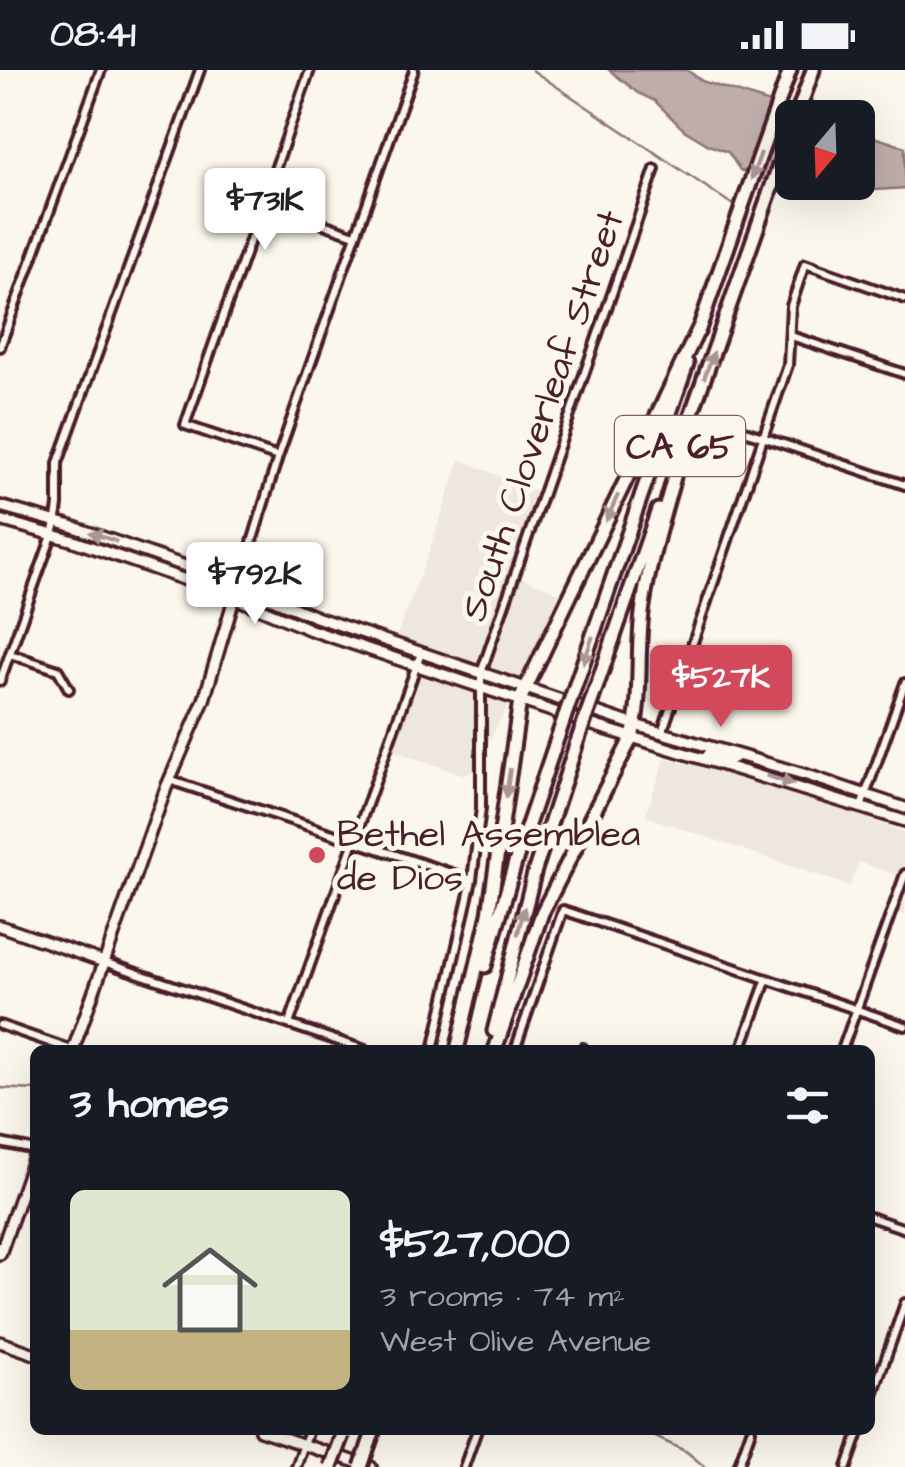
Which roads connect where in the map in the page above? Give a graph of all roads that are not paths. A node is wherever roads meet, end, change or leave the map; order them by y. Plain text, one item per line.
1 (101, 70) edge
2 (200, 70) edge
3 (310, 70) edge
4 (414, 70) edge
5 (790, 70) edge
6 (811, 76) edge
7 (802, 100) edge
8 (655, 169) dead end
9 (775, 178) edge
10 (263, 204) junction
11 (355, 235) junction
12 (905, 299) edge
13 (700, 326) junction
14 (791, 336) junction
15 (0, 347) edge
16 (905, 374) edge
17 (690, 418) junction
18 (709, 419) dead end
19 (764, 440) junction
20 (278, 457) junction
21 (905, 486) edge
22 (0, 506) edge
23 (0, 521) edge
24 (54, 527) junction
25 (238, 585) junction
26 (234, 598) junction
27 (420, 653) junction
28 (10, 654) junction
29 (416, 666) junction
30 (480, 679) junction
31 (0, 681) edge
32 (905, 683) edge
33 (68, 688) dead end
34 (522, 694) junction
35 (634, 731) junction
36 (662, 733) junction
37 (740, 755) junction
38 (705, 758) junction
39 (170, 780) junction
40 (866, 794) junction
41 (861, 807) junction
42 (905, 808) edge
43 (905, 822) edge
44 (354, 842) junction
45 (905, 874) edge
46 (472, 880) junction
47 (0, 926) edge
48 (104, 962) junction
49 (766, 980) junction
50 (857, 1010) junction
51 (289, 1024) junction
52 (0, 1025) edge
53 (905, 1026) edge
54 (58, 1045) edge
55 (74, 1045) edge
56 (350, 1045) edge
57 (434, 1045) edge
58 (461, 1045) edge
59 (461, 1045) edge
60 (493, 1045) edge
61 (494, 1045) edge
62 (518, 1045) edge
63 (743, 1045) edge
64 (844, 1045) edge
65 (0, 1144) edge
66 (30, 1151) edge
67 (30, 1167) edge
68 (875, 1219) edge
69 (905, 1229) edge
70 (0, 1254) edge
71 (905, 1303) edge
72 (0, 1342) edge
73 (30, 1352) edge
74 (875, 1388) edge
75 (275, 1435) edge
76 (308, 1435) edge
77 (343, 1435) edge
78 (373, 1435) edge
79 (476, 1435) edge
80 (750, 1435) edge
81 (858, 1435) edge
82 (304, 1445) junction
83 (296, 1467) edge
84 (331, 1467) edge
85 (361, 1467) edge
86 (371, 1467) edge
87 (464, 1467) edge
88 (738, 1467) edge
89 (847, 1467) edge

1 - 15 street
2 - 24 street
3 - 10 street
4 - 11 street
5 -> 13 highway, CA 65
6 - 7 highway
8 - 30 street, South Cloverleaf Street
17 -> 9 highway, CA 65
10 - 11 street
10 - 20 street
11 - 20 street
12 - 14 street
13 -> 34 highway
13 -> 58 highway, CA 65, bridge
14 - 16 street
14 - 19 street
17 - 35 highway
60 -> 17 highway, CA 65, bridge
18 - 19 street
19 - 21 street
19 - 36 street
20 - 25 street
22 - 24 main road
23 - 24 main road
25 -> 24 main road
24 - 26 main road
24 - 28 street
25 - 26 main road
25 - 27 main road
26 - 29 main road
26 - 39 main road
27 - 29 street
27 - 30 main road
28 - 31 street
28 - 33 street
29 - 30 main road
29 - 44 street
30 - 34 main road
30 - 46 street
32 - 40 street
34 - 35 main road
34 -> 59 highway
35 - 36 main road
35 - 38 main road
35 - 61 highway
36 - 37 main road
37 - 38 main road
37 - 40 main road
38 -> 41 main road
39 - 44 street
39 - 48 main road
40 - 41 street
40 - 42 main road
41 - 43 main road
44 - 46 street
44 - 51 street
45 - 50 street
46 - 57 street
47 - 48 main road
48 - 51 street
48 - 55 main road
49 - 50 street
49 - 62 street
49 - 63 street
50 - 53 street
50 - 64 street
51 - 56 street
52 - 54 street
65 - 66 street
67 - 70 main road
68 - 69 street
71 - 74 street
72 - 73 main road
75 - 82 main road
76 - 82 street
77 - 84 highway, bridge
78 - 85 highway, bridge
79 - 87 street
80 - 88 street
81 - 89 street
82 - 83 street
82 - 86 main road

